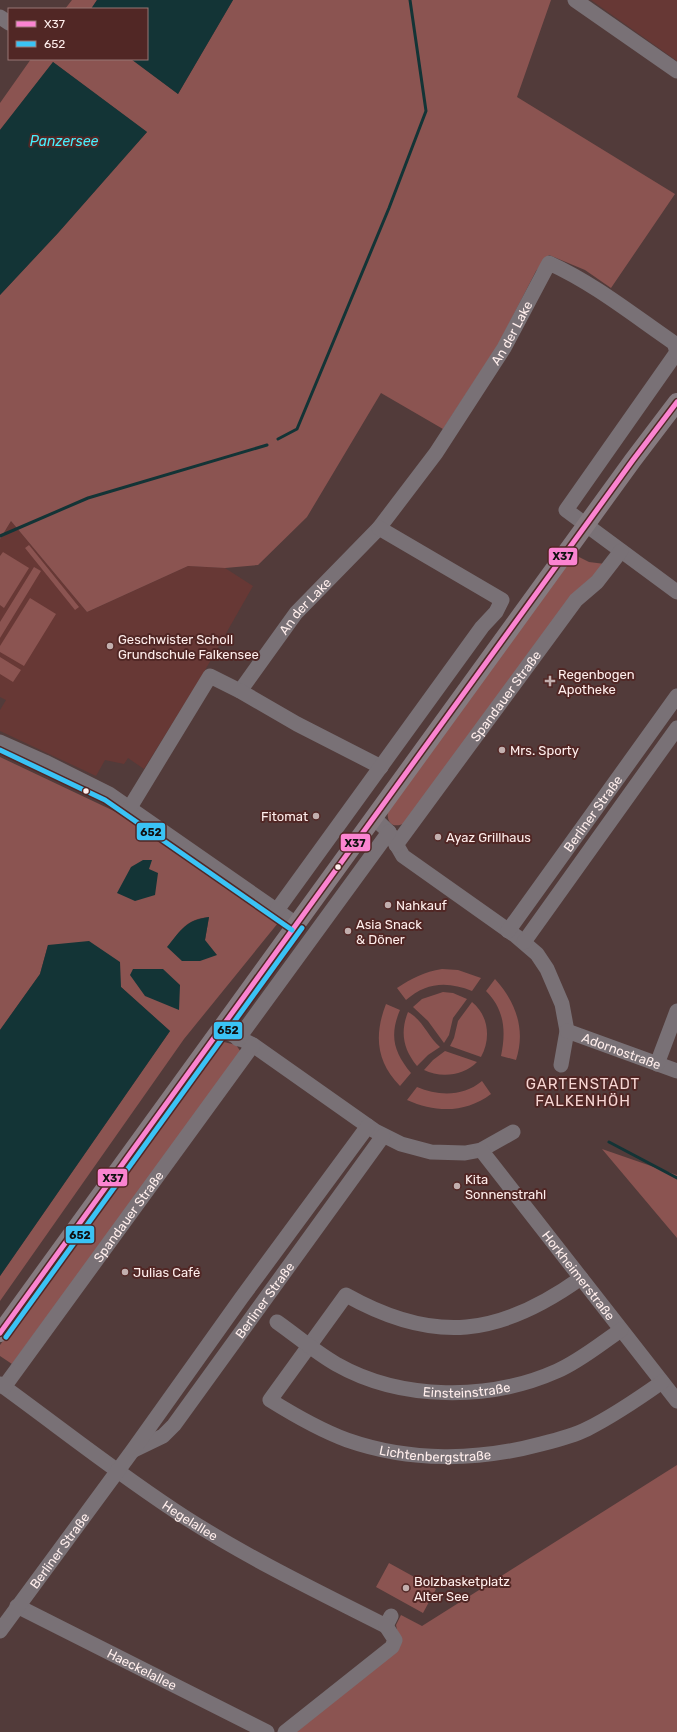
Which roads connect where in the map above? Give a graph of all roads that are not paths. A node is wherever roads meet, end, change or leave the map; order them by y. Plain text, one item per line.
1 (574, 0) edge
2 (677, 71) edge
3 (677, 352) edge
4 (677, 402) edge
5 (677, 419) edge
6 (633, 460) junction
7 (586, 526) junction
8 (379, 528) junction
9 (621, 551) junction
10 (677, 592) edge
11 (458, 661) junction
12 (477, 676) junction
13 (240, 691) junction
14 (677, 696) edge
15 (677, 728) edge
16 (0, 742) edge
17 (381, 766) junction
18 (129, 809) junction
19 (374, 818) junction
20 (389, 832) junction
21 (396, 845) junction
22 (277, 910) junction
23 (296, 924) junction
24 (508, 931) junction
25 (524, 942) junction
26 (677, 1011) edge
27 (221, 1029) junction
28 (567, 1031) junction
29 (238, 1039) junction
30 (253, 1046) junction
31 (657, 1064) junction
32 (561, 1065) dead end
33 (677, 1071) edge
34 (368, 1126) junction
35 (513, 1132) dead end
36 (382, 1136) junction
37 (481, 1150) junction
38 (581, 1278) junction
39 (277, 1322) dead end
40 (620, 1330) junction
41 (0, 1333) edge
42 (309, 1345) junction
43 (662, 1382) junction
44 (2, 1386) edge
45 (677, 1400) edge
46 (133, 1450) junction
47 (117, 1470) junction
48 (18, 1606) junction
49 (0, 1630) edge
50 (267, 1732) edge
51 (285, 1732) edge

1 - 2 street
3 - 7 street, An der Lake
3 - 8 street, An der Lake
4 - 6 main road
5 - 6 main road
6 - 7 main road
7 - 9 street
7 - 12 main road
8 - 11 street
8 - 13 street, An der Lake
9 - 10 street
9 - 21 street, Spandauer Straße
11 - 12 street
11 - 17 street
12 - 19 main road
13 - 17 street
13 - 18 street
14 - 24 street, Berliner Straße
15 - 25 street, Berliner Straße
16 - 18 street
17 - 22 street
18 - 22 street
19 - 20 street
19 - 23 main road
20 - 21 street
20 - 29 street
21 - 24 street
22 - 23 street
23 - 27 main road
24 - 25 street
25 - 28 street
26 - 31 street
27 - 29 street
27 - 41 main road
28 - 31 street, Adornostraße
28 - 32 street
29 - 30 street
30 - 34 street
30 - 44 street, Spandauer Straße
31 - 33 street, Adornostraße
34 - 36 street
34 - 46 street, Berliner Straße
35 - 37 street
36 - 37 street
36 - 46 street, Berliner Straße
37 - 38 street, Horkheimerstraße
38 - 40 street, Horkheimerstraße
38 - 42 street
39 - 42 street, Einsteinstraße
40 - 42 street, Einsteinstraße
40 - 43 street, Horkheimerstraße
42 - 43 street, Lichtenbergstraße
43 - 45 street, Horkheimerstraße
44 - 47 street, Hegelallee
46 - 47 street, Berliner Straße
47 - 48 street, Berliner Straße
47 - 51 street, Hegelallee
48 - 49 street, Berliner Straße
48 - 50 street, Haeckelallee

